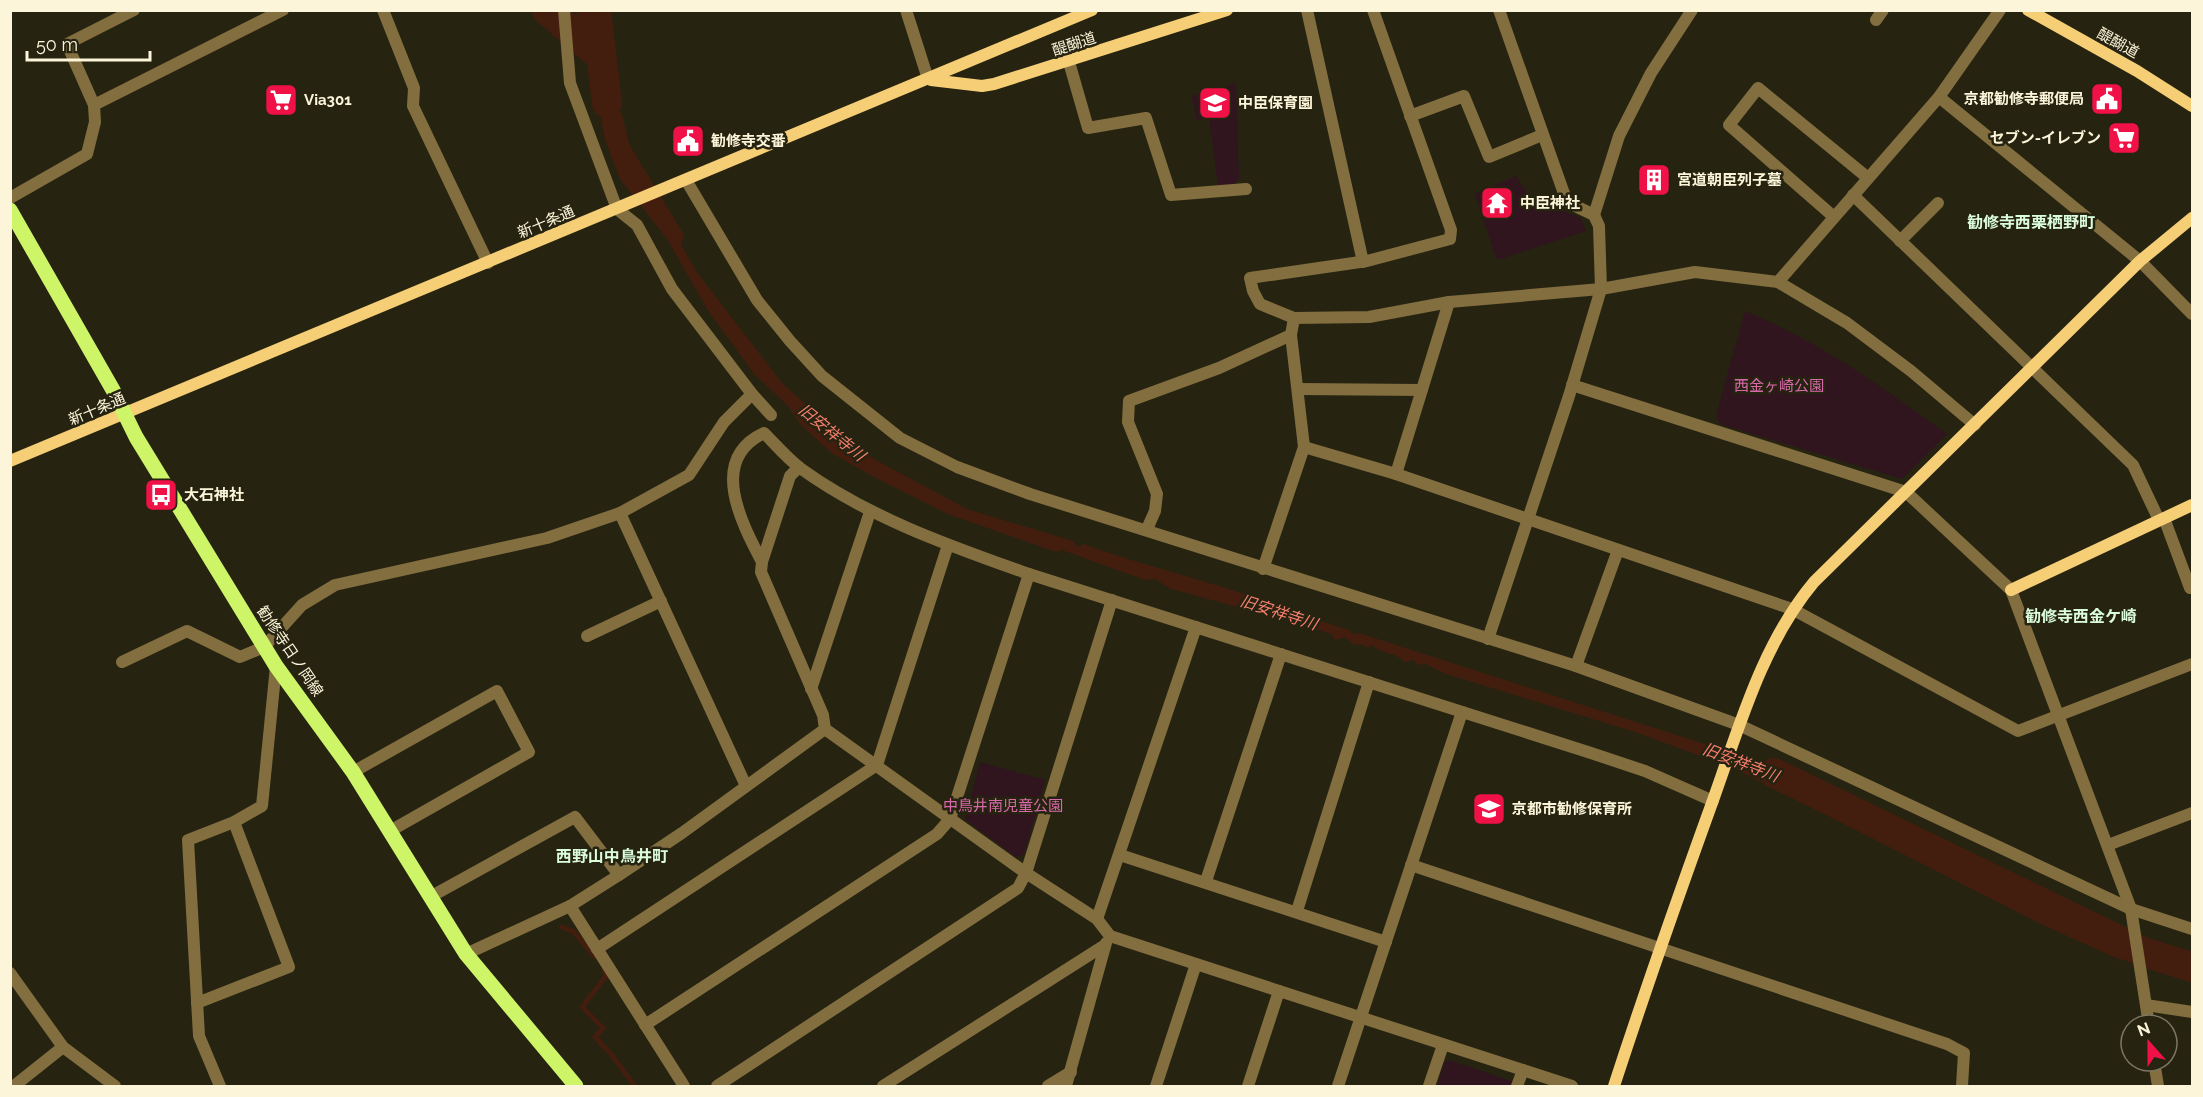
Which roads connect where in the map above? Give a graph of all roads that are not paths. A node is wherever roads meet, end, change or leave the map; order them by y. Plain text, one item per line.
1 (134, 10) edge
2 (383, 10) edge
3 (564, 10) edge
4 (906, 10) edge
5 (1092, 10) edge
6 (1227, 10) edge
7 (1307, 10) edge
8 (1373, 10) edge
9 (1499, 10) edge
10 (1692, 10) edge
11 (2000, 10) edge
12 (2030, 11) edge
13 (275, 12) edge
14 (1069, 62) junction
15 (928, 79) junction
16 (1939, 97) junction
17 (94, 105) junction
18 (2193, 106) edge
19 (1410, 116) junction
20 (1542, 135) junction
21 (1868, 178) junction
22 (686, 180) junction
23 (1246, 189) dead end
24 (1853, 195) junction
25 (10, 198) edge
26 (1938, 203) dead end
27 (622, 207) junction
28 (10, 210) edge
29 (1594, 215) junction
30 (1834, 217) junction
31 (2193, 218) edge
32 (1900, 241) junction
33 (2140, 261) junction
34 (1363, 262) junction
35 (488, 263) junction
36 (1778, 282) junction
37 (1601, 289) junction
38 (1449, 302) junction
39 (2193, 314) edge
40 (1294, 318) junction
41 (1291, 335) junction
42 (2032, 368) junction
43 (1572, 385) junction
44 (1298, 389) junction
45 (1422, 390) junction
46 (752, 394) junction
47 (125, 414) junction
48 (771, 415) dead end
49 (1975, 424) junction
50 (1304, 447) junction
51 (10, 461) edge
52 (799, 467) junction
53 (1396, 474) junction
54 (1906, 492) junction
55 (2193, 505) edge
56 (870, 512) junction
57 (620, 513) junction
58 (1527, 519) junction
59 (2162, 519) junction
60 (1147, 529) junction
61 (948, 545) junction
62 (1618, 550) junction
63 (762, 562) junction
64 (1263, 569) junction
65 (1029, 574) junction
66 (2190, 588) dead end
67 (2011, 590) junction
68 (1112, 600) junction
69 (661, 601) junction
70 (1792, 609) junction
71 (1196, 627) junction
72 (587, 636) dead end
73 (1488, 639) junction
74 (264, 647) junction
75 (1281, 654) junction
76 (122, 662) dead end
77 (2193, 664) edge
78 (276, 666) junction
79 (1575, 666) junction
80 (1369, 682) junction
81 (811, 689) junction
82 (1462, 712) junction
83 (2059, 715) junction
84 (1739, 725) junction
85 (825, 729) junction
86 (877, 765) junction
87 (352, 772) junction
88 (746, 786) junction
89 (1715, 795) junction
90 (2193, 813) edge
91 (950, 819) junction
92 (234, 822) junction
93 (390, 831) junction
94 (2108, 845) junction
95 (1120, 855) junction
96 (1411, 865) junction
97 (1026, 873) junction
98 (619, 875) junction
99 (1206, 881) junction
100 (430, 897) junction
101 (570, 906) junction
102 (2132, 909) junction
103 (1297, 911) junction
104 (1097, 919) junction
105 (2193, 929) edge
106 (1107, 941) junction
107 (1386, 942) junction
108 (1659, 948) junction
109 (597, 949) junction
110 (466, 954) junction
111 (1196, 964) junction
112 (10, 973) edge
113 (1279, 991) junction
114 (197, 1003) junction
115 (2146, 1005) junction
116 (2193, 1012) edge
117 (2147, 1013) edge
118 (1360, 1018) junction
119 (645, 1025) junction
120 (1443, 1045) junction
121 (63, 1047) junction
122 (1522, 1070) junction
123 (1071, 1072) junction
124 (14, 1086) edge
125 (115, 1086) edge
126 (220, 1086) edge
127 (576, 1086) edge
128 (684, 1086) edge
129 (717, 1086) edge
130 (883, 1086) edge
131 (1048, 1086) edge
132 (1066, 1086) edge
133 (1156, 1086) edge
134 (1248, 1086) edge
135 (1338, 1086) edge
136 (1429, 1086) edge
137 (1518, 1086) edge
138 (1572, 1086) edge
139 (1614, 1086) edge
140 (1962, 1086) edge

1 - 17 street
2 - 35 street
3 - 27 street
4 - 15 street
5 - 15 main road, 新十条通
6 - 14 main road, 醍醐道
7 - 34 street
8 - 19 street
9 - 20 street
10 - 29 street
11 - 16 street
12 - 18 main road, 醍醐道
13 - 17 street
14 - 15 main road, 醍醐道
14 - 23 street
15 - 22 main road, 新十条通
16 - 21 street
16 - 33 street
17 - 25 street
19 - 20 street
19 - 34 street
20 - 29 street
21 - 24 street
21 - 30 street
22 - 27 main road, 新十条通
22 - 60 street
24 - 30 street
24 - 32 street
26 - 32 street
27 - 35 main road, 新十条通
27 - 46 street
28 - 47 main road, 勧修寺日ノ岡線
29 - 37 street
30 - 36 street
31 - 33 main road
32 - 42 street
33 - 39 street
33 - 42 main road
34 - 40 street
35 - 47 main road, 新十条通
36 - 37 street
36 - 49 street
37 - 38 street
37 - 43 street
38 - 40 street
38 - 45 street
40 - 41 street
41 - 44 street
41 - 60 street
42 - 49 main road
42 - 59 street
43 - 54 street
43 - 58 street
44 - 45 street
44 - 50 street
45 - 53 street
46 - 48 street
46 - 57 street
47 - 51 main road, 新十条通
47 - 74 main road, 勧修寺日ノ岡線
49 - 54 main road
50 - 53 street
50 - 64 street
52 - 56 street
52 - 63 street
52 - 63 street
53 - 58 street
54 - 67 street
54 - 70 main road
55 - 59 main road
56 - 61 street
56 - 81 street
57 - 69 street
57 - 74 street
58 - 62 street
58 - 73 street
59 - 66 street
59 - 67 main road
60 - 64 street
61 - 65 street
61 - 86 street
62 - 70 street
62 - 79 street
63 - 81 street
64 - 73 street
65 - 68 street
65 - 91 street
67 - 83 street
68 - 71 street
68 - 97 street
69 - 72 street
69 - 88 street
70 - 83 street
70 - 84 main road
71 - 75 street
71 - 95 street
73 - 79 street
74 - 76 street
74 - 78 main road, 勧修寺日ノ岡線
75 - 80 street
75 - 99 street
77 - 83 street
78 - 87 main road, 勧修寺日ノ岡線
78 - 92 street
79 - 84 street
80 - 82 street
80 - 103 street
81 - 85 street
82 - 89 street
82 - 96 street
83 - 94 street
84 - 89 main road
84 - 102 street
85 - 86 street
85 - 88 street
86 - 91 street
86 - 109 street
87 - 93 main road, 勧修寺日ノ岡線
87 - 93 street
88 - 98 street
89 - 108 main road
90 - 94 street
91 - 97 street
91 - 119 street
92 - 114 street
92 - 114 street
93 - 100 main road, 勧修寺日ノ岡線
94 - 102 street
95 - 99 street
95 - 104 street
96 - 107 street
96 - 108 street
97 - 104 street
97 - 129 street
98 - 100 street
98 - 101 street
99 - 103 street
100 - 110 main road, 勧修寺日ノ岡線
101 - 109 street
101 - 110 street
102 - 105 street
102 - 115 street
103 - 107 street
104 - 106 street
106 - 111 street
106 - 123 street
106 - 130 street
107 - 118 street
108 - 139 main road
108 - 140 street
109 - 119 street
110 - 127 main road, 勧修寺日ノ岡線
111 - 113 street
111 - 133 street
112 - 121 street
113 - 118 street
113 - 134 street
114 - 126 street
115 - 116 street
115 - 117 street
118 - 120 street
118 - 135 street
119 - 128 street
120 - 122 street
120 - 136 street
121 - 124 street
121 - 125 street
122 - 137 street
122 - 138 street
123 - 131 street
123 - 132 street

